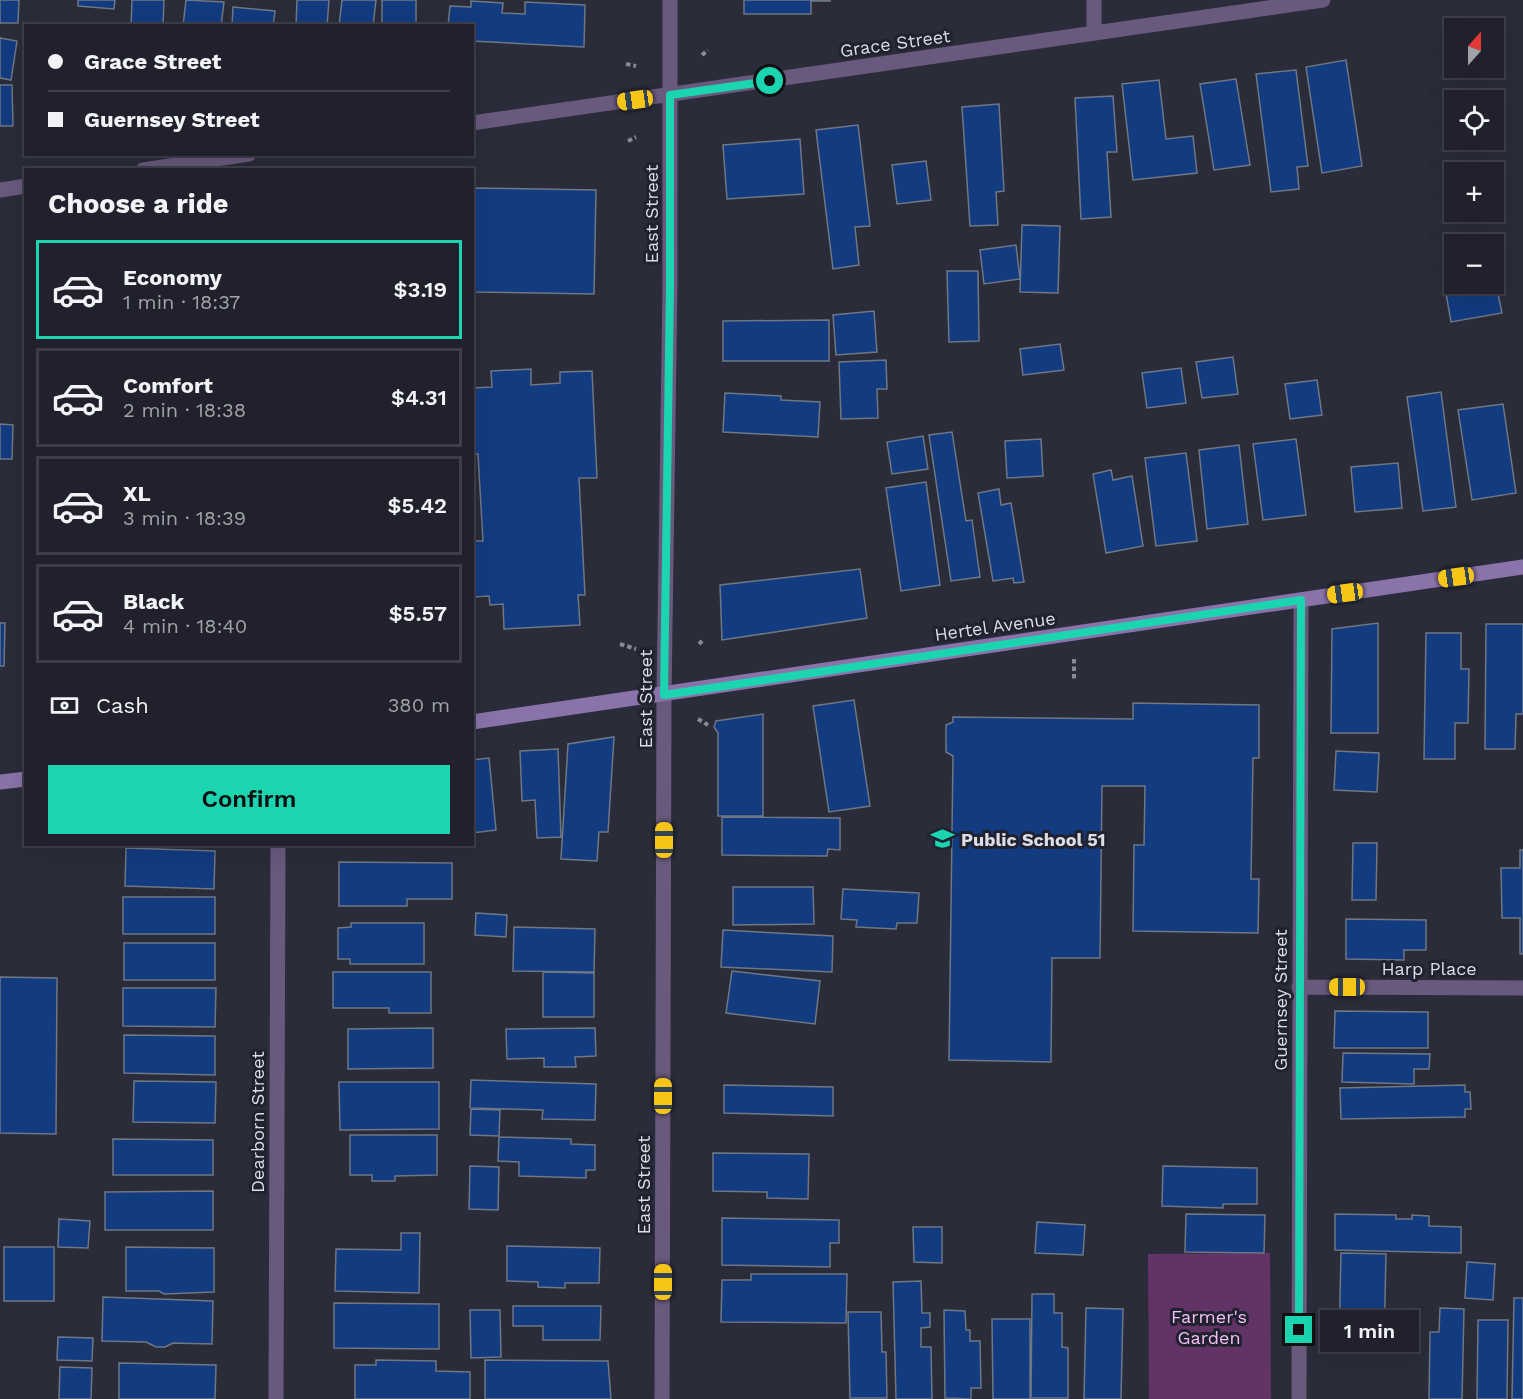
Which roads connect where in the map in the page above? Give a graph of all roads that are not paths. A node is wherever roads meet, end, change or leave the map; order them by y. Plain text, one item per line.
1 (670, 0) edge
2 (1094, 0) edge
3 (1323, 0) edge
4 (1094, 33) junction
5 (670, 95) junction
6 (474, 123) edge
7 (236, 156) edge
8 (156, 168) edge
9 (24, 186) edge
10 (0, 189) edge
11 (1523, 567) edge
12 (1301, 600) junction
13 (664, 695) junction
14 (474, 722) edge
15 (24, 779) edge
16 (0, 782) edge
17 (278, 846) edge
18 (1299, 987) junction
19 (1523, 988) edge
20 (276, 1399) edge
21 (662, 1399) edge
22 (1299, 1399) edge

1 - 5 street, East Street
2 - 4 street
3 - 4 street, Grace Street
4 - 5 street, Grace Street
5 - 6 street, Grace Street
5 - 13 street, East Street
7 - 8 street
9 - 10 street
11 - 12 street, Hertel Avenue
12 - 13 street, Hertel Avenue
12 - 18 street, Guernsey Street
13 - 14 street, Hertel Avenue
13 - 21 street, East Street
15 - 16 street
17 - 20 street, Dearborn Street
18 - 19 street, Harp Place
18 - 22 street, Guernsey Street

